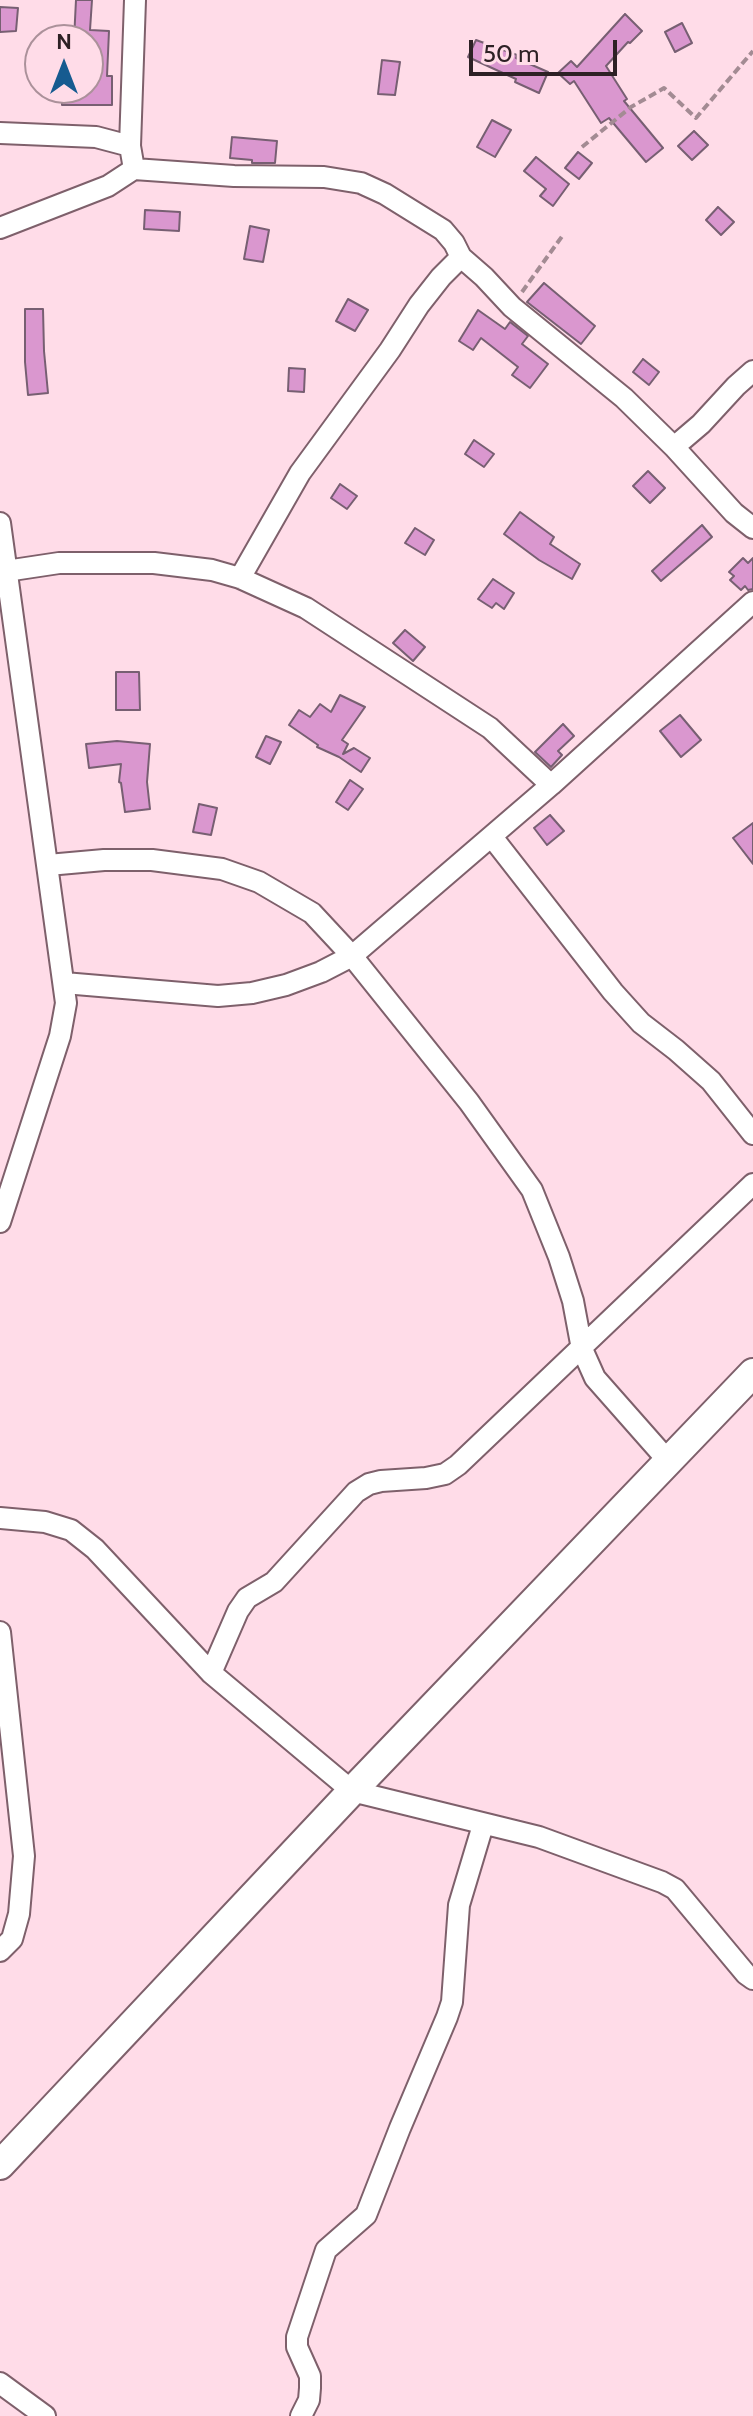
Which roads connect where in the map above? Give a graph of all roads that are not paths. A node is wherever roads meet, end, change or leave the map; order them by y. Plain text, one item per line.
1 (135, 0) edge
2 (0, 133) edge
3 (130, 146) junction
4 (134, 169) junction
5 (0, 228) edge
6 (461, 257) junction
7 (753, 371) edge
8 (674, 447) junction
9 (0, 523) edge
10 (753, 528) edge
11 (6, 571) junction
12 (240, 578) junction
13 (753, 602) edge
14 (551, 785) junction
15 (492, 837) junction
16 (48, 865) junction
17 (352, 956) junction
18 (64, 983) junction
19 (753, 1134) edge
20 (753, 1184) edge
21 (0, 1222) edge
22 (582, 1349) junction
23 (753, 1373) edge
24 (670, 1463) junction
25 (0, 1518) edge
26 (0, 1632) edge
27 (211, 1673) junction
28 (352, 1791) junction
29 (483, 1825) junction
30 (0, 1951) edge
31 (753, 1979) edge
32 (0, 2165) edge
33 (0, 2383) edge
34 (45, 2416) edge
35 (301, 2416) edge

1 - 3 street
2 - 3 street
3 - 4 street
4 - 5 street
4 - 6 street
6 - 8 street
6 - 12 street
7 - 8 street
8 - 10 street
9 - 11 street
11 - 12 street
11 - 16 street
12 - 14 street
13 - 14 street
14 - 15 street
15 - 17 street
15 - 19 street
16 - 17 street
16 - 18 street
17 - 18 street
17 - 22 street
18 - 21 street
20 - 22 street
22 - 24 street
22 - 27 street
23 - 24 highway
24 - 28 highway
25 - 27 street
26 - 30 street
27 - 28 street
28 - 29 street
28 - 32 highway
29 - 31 street
29 - 35 street
33 - 34 street

